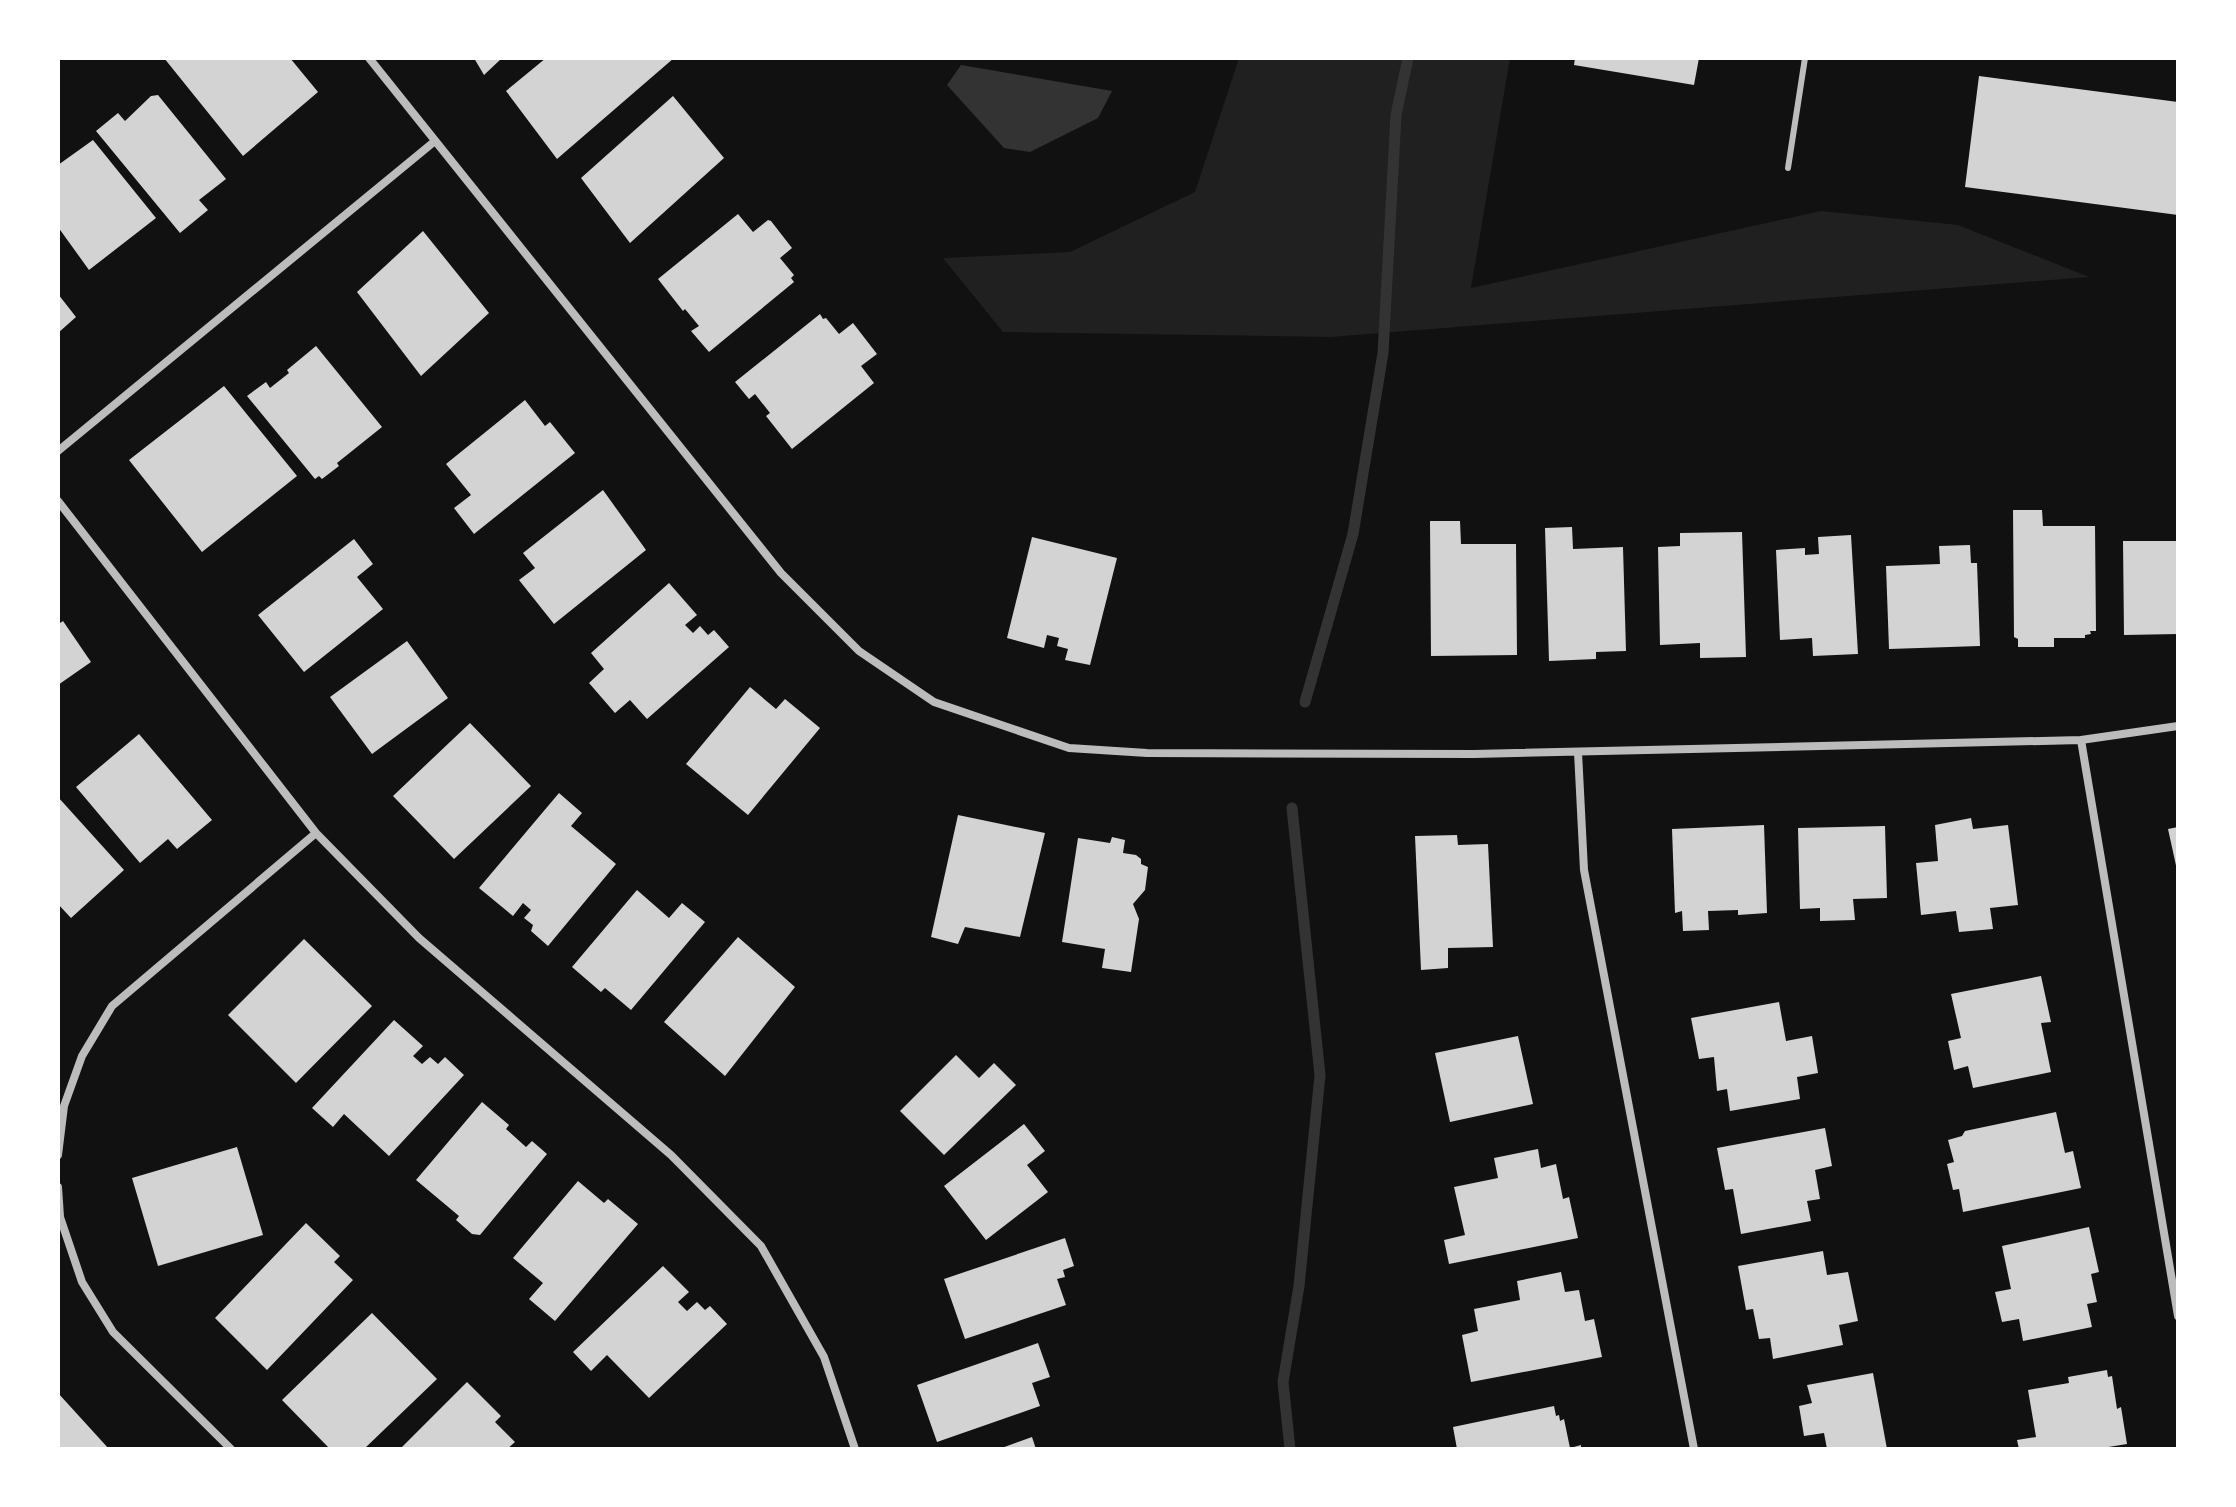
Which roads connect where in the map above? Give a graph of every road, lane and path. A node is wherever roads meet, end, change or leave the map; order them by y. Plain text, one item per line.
1 (369, 58) edge
2 (1805, 58) edge
3 (435, 141) junction
4 (1788, 168) dead end
5 (58, 451) edge
6 (58, 501) edge
7 (2178, 726) edge
8 (2081, 740) junction
9 (1578, 752) junction
10 (316, 833) junction
11 (58, 1155) edge
12 (58, 1187) edge
13 (2178, 1316) edge
14 (231, 1449) edge
15 (855, 1449) edge
16 (1694, 1449) edge

1 - 3 street
2 - 4 lane
3 - 5 street
3 - 9 street
6 - 10 street
7 - 8 street
8 - 9 street
8 - 13 street
9 - 16 street
10 - 11 street
10 - 15 street
12 - 14 street

